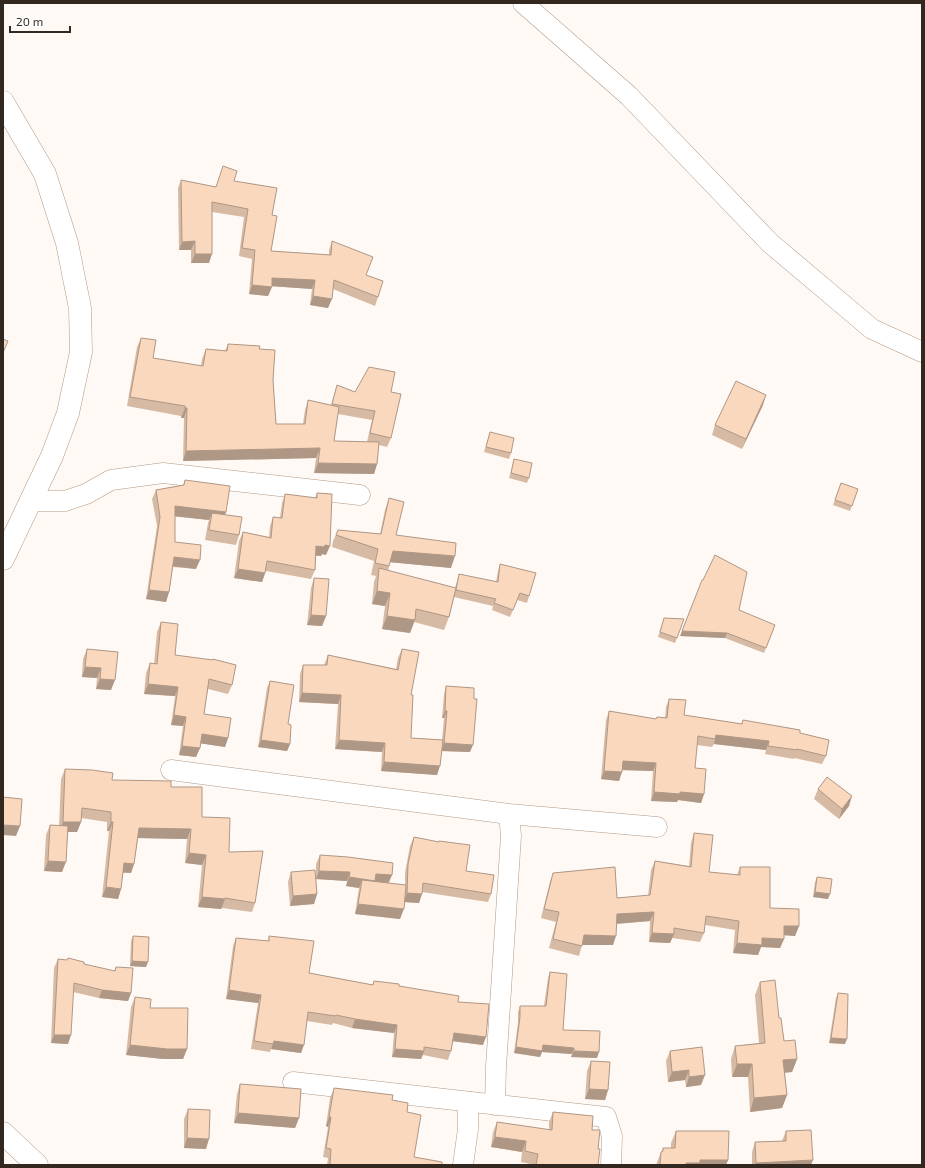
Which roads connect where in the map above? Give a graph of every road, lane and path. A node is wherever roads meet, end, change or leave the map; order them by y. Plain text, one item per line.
1 (523, 3) edge
2 (3, 102) edge
3 (922, 352) edge
4 (360, 495) dead end
5 (30, 501) junction
6 (3, 559) edge
7 (171, 770) dead end
8 (509, 814) junction
9 (657, 827) dead end
10 (293, 1082) dead end
11 (468, 1102) junction
12 (495, 1105) junction
13 (3, 1133) edge
14 (37, 1165) edge
15 (463, 1165) edge
16 (611, 1165) edge

1 - 3 street
2 - 5 street
4 - 5 street
5 - 6 street
7 - 8 street
8 - 9 street
8 - 12 street
10 - 11 street
11 - 12 street
11 - 15 street
12 - 16 street
13 - 14 street

